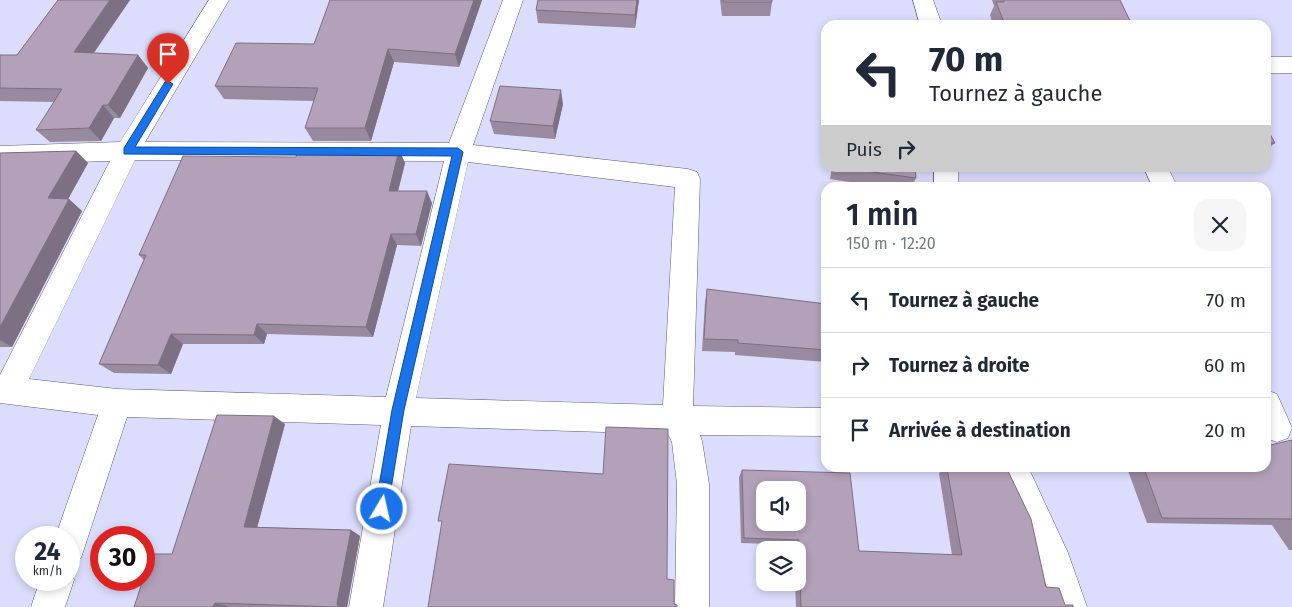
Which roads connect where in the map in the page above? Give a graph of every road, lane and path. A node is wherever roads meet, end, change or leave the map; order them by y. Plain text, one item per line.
1 (219, 0) edge
2 (513, 0) edge
3 (923, 0) edge
4 (929, 20) edge
5 (1271, 65) edge
6 (1292, 65) edge
7 (128, 151) junction
8 (458, 152) junction
9 (0, 155) edge
10 (4, 390) edge
11 (118, 403) junction
12 (398, 410) junction
13 (678, 420) junction
14 (821, 422) edge
15 (1013, 472) edge
16 (76, 526) edge
17 (53, 591) edge
18 (48, 607) edge
19 (366, 607) edge
20 (692, 607) edge
21 (1070, 607) edge

1 - 7 street
2 - 8 street
3 - 4 street
5 - 6 street
7 - 8 street
7 - 9 street
7 - 10 street
8 - 12 street
8 - 13 street
10 - 11 street
11 - 12 street
11 - 16 street
12 - 13 street
12 - 19 street
13 - 14 street
13 - 20 street
15 - 21 street
17 - 18 street

